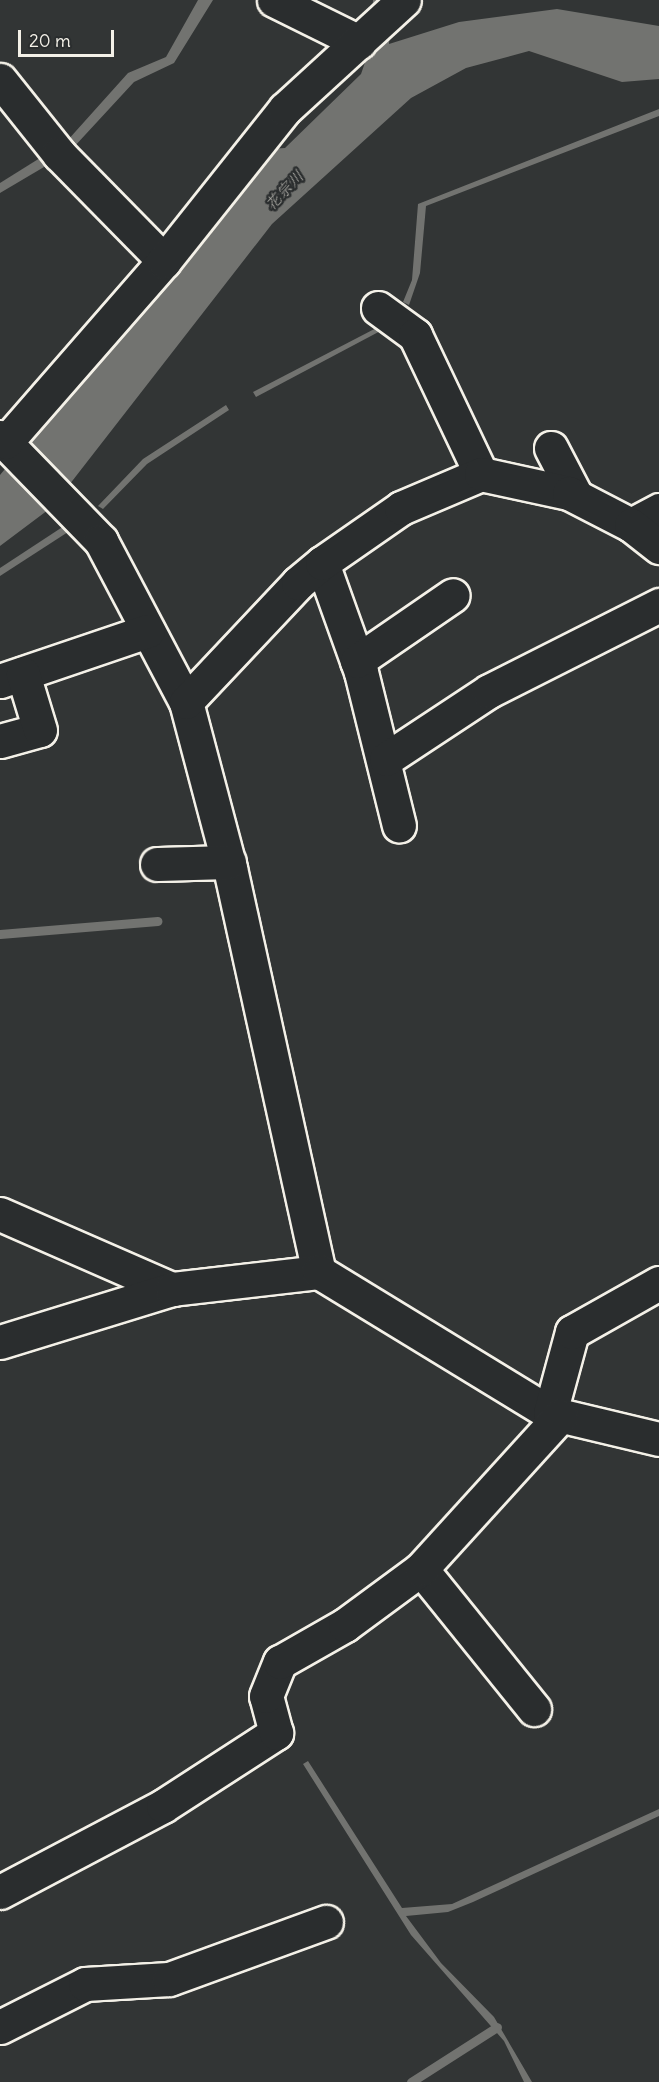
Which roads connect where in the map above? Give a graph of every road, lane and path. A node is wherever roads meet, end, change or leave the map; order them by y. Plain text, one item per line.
1 (274, 0) edge
2 (404, 0) edge
3 (359, 42) junction
4 (0, 80) edge
5 (164, 261) junction
6 (378, 308) dead end
7 (3, 439) edge
8 (551, 448) dead end
9 (481, 474) junction
10 (576, 496) junction
11 (645, 518) edge
12 (659, 547) edge
13 (322, 563) junction
14 (453, 595) dead end
15 (659, 605) edge
16 (148, 631) junction
17 (357, 661) junction
18 (11, 677) edge
19 (186, 702) junction
20 (0, 741) edge
21 (387, 759) junction
22 (399, 825) dead end
23 (229, 862) junction
24 (157, 864) dead end
25 (0, 1214) edge
26 (319, 1272) junction
27 (659, 1283) edge
28 (172, 1289) junction
29 (0, 1342) edge
30 (555, 1414) junction
31 (659, 1439) edge
32 (422, 1569) junction
33 (534, 1709) dead end
34 (0, 1892) edge
35 (326, 1922) dead end
36 (0, 2027) edge

1 - 3 street
2 - 3 street
3 - 5 street
4 - 5 street
5 - 7 street
6 - 9 street
7 - 16 street
8 - 10 street
9 - 10 street
9 - 13 street
10 - 11 street
11 - 12 street
13 - 17 street
13 - 19 street
14 - 17 street
15 - 21 street
16 - 18 street
16 - 19 street
17 - 21 street
18 - 20 street
19 - 23 street
21 - 22 street
23 - 24 street
23 - 26 street
25 - 28 street
26 - 28 street
26 - 30 street
27 - 30 street
28 - 29 street
30 - 31 street
30 - 32 street
32 - 33 street
32 - 34 street
35 - 36 street

